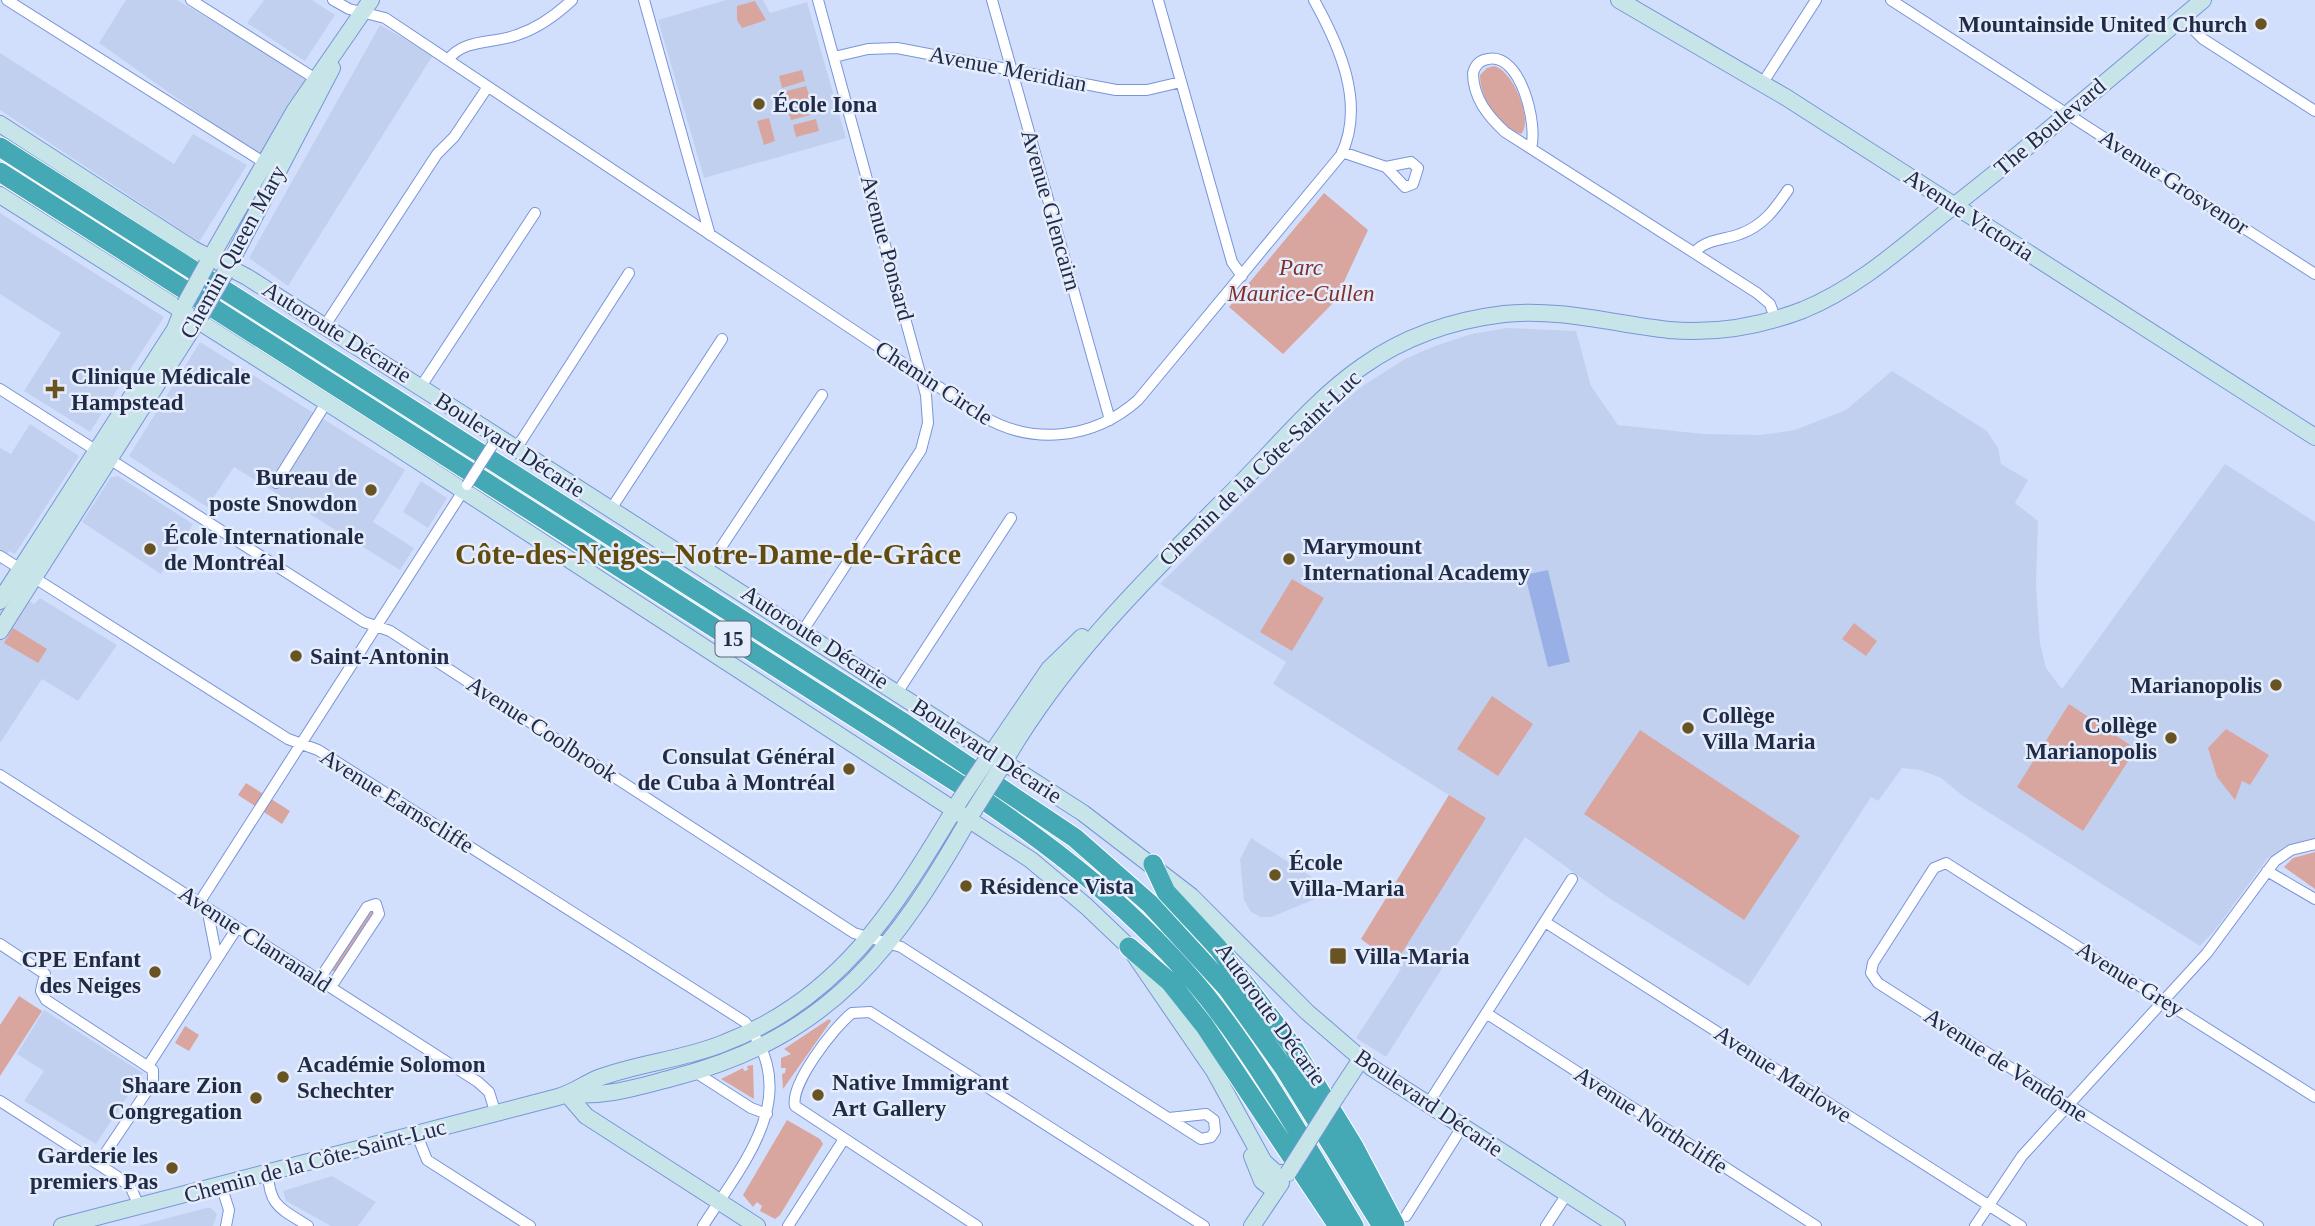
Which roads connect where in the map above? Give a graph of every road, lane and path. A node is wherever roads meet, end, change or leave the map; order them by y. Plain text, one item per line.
1 (7, 0) edge
2 (191, 0) edge
3 (333, 0) edge
4 (572, 0) edge
5 (644, 0) edge
6 (818, 0) edge
7 (992, 0) edge
8 (1158, 0) edge
9 (1314, 0) edge
10 (1619, 0) edge
11 (1816, 0) edge
12 (1891, 0) edge
13 (2203, 0) edge
14 (367, 6) edge
15 (2182, 18) junction
16 (834, 57) junction
17 (448, 60) junction
18 (1012, 69) junction
19 (320, 81) junction
20 (1181, 82) junction
21 (1762, 84) junction
22 (487, 88) junction
23 (2315, 111) edge
24 (2067, 114) junction
25 (0, 124) edge
26 (0, 147) edge
27 (1531, 148) junction
28 (1342, 152) junction
29 (271, 167) junction
30 (1386, 167) dead end
31 (0, 172) edge
32 (1788, 190) dead end
33 (0, 195) edge
34 (1955, 205) junction
35 (535, 213) dead end
36 (710, 235) junction
37 (1695, 252) junction
38 (1895, 252) joint
39 (209, 261) junction
40 (226, 270) junction
41 (629, 273) dead end
42 (2315, 274) edge
43 (1242, 276) junction
44 (183, 308) junction
45 (199, 318) junction
46 (1775, 318) junction
47 (324, 327) junction
48 (722, 339) dead end
49 (921, 375) junction
50 (420, 387) junction
51 (0, 389) edge
52 (822, 395) dead end
53 (326, 403) junction
54 (1110, 419) junction
55 (2315, 438) edge
56 (495, 440) junction
57 (516, 449) junction
58 (104, 455) junction
59 (276, 483) dead end
60 (465, 489) junction
61 (611, 509) junction
62 (1011, 518) dead end
63 (0, 556) edge
64 (706, 570) junction
65 (27, 574) junction
66 (0, 601) edge
67 (377, 626) junction
68 (0, 631) edge
69 (802, 632) junction
70 (897, 693) junction
71 (300, 744) junction
72 (996, 761) junction
73 (0, 775) edge
74 (958, 804) junction
75 (972, 814) junction
76 (2315, 844) edge
77 (1944, 863) joint
78 (1153, 864) junction
79 (2267, 871) junction
80 (1572, 879) dead end
81 (2315, 899) edge
82 (198, 903) junction
83 (212, 911) junction
84 (1545, 922) junction
85 (237, 928) junction
86 (869, 939) junction
87 (0, 944) edge
88 (889, 944) junction
89 (1129, 947) junction
90 (217, 959) junction
91 (319, 980) junction
92 (331, 987) junction
93 (2164, 1001) junction
94 (1486, 1013) junction
95 (752, 1031) junction
96 (762, 1047) junction
97 (1361, 1059) junction
98 (148, 1066) junction
99 (695, 1072) junction
100 (567, 1094) junction
101 (2315, 1097) edge
102 (0, 1101) edge
103 (1428, 1104) junction
104 (2070, 1105) junction
105 (1236, 1111) junction
106 (496, 1114) junction
107 (767, 1114) junction
108 (1169, 1118) dead end
109 (1462, 1127) junction
110 (417, 1135) junction
111 (844, 1139) junction
112 (99, 1164) junction
113 (268, 1173) junction
114 (1288, 1173) junction
115 (221, 1185) junction
116 (1275, 1191) junction
117 (1567, 1194) junction
118 (719, 1202) junction
119 (1989, 1205) junction
120 (139, 1206) junction
121 (1401, 1221) edge
122 (93, 1222) edge
123 (62, 1226) edge
124 (226, 1226) edge
125 (308, 1226) edge
126 (530, 1226) edge
127 (703, 1226) edge
128 (757, 1226) edge
129 (788, 1226) edge
130 (977, 1226) edge
131 (1204, 1226) edge
132 (1252, 1226) edge
133 (1338, 1226) edge
134 (1354, 1226) edge
135 (1382, 1226) edge
136 (1546, 1226) edge
137 (1617, 1226) edge
138 (1816, 1226) edge
139 (1975, 1226) edge
140 (2021, 1226) edge
141 (2258, 1226) edge

1 - 29 street
2 - 19 street
3 - 14 street, Chemin Circle
4 - 17 street
5 - 36 street
6 - 16 street, Avenue Ponsard
7 - 18 street, Avenue Glencairn
8 - 20 street
9 - 28 street, Chemin Circle
10 - 21 main road, Avenue Victoria
11 - 21 street
12 - 24 street, Avenue Grosvenor
13 - 15 main road, The Boulevard
14 - 17 street, Chemin Circle
14 - 19 main road, Chemin Queen Mary
15 - 23 street
15 - 24 main road, The Boulevard
16 - 18 street, Avenue Meridian
16 - 49 street, Avenue Ponsard
17 - 22 street, Chemin Circle
18 - 20 street, Avenue Meridian
18 - 54 street, Avenue Glencairn
19 - 29 main road, Chemin Queen Mary
20 - 43 street
21 - 34 main road, Avenue Victoria
22 - 36 street, Chemin Circle
22 - 47 street
24 - 34 main road, The Boulevard
24 - 42 street, Avenue Grosvenor
25 - 39 main road, Boulevard Décarie
26 - 135 highway, Autoroute Décarie / 15
27 - 27 street
27 - 37 street
28 - 30 street
28 - 43 street, Chemin Circle
29 - 39 main road, Chemin Queen Mary
29 - 40 main road, Chemin Queen Mary
31 - 134 highway, Autoroute Décarie / 15
32 - 37 street
33 - 44 main road
34 - 38 main road, The Boulevard
34 - 55 main road, Avenue Victoria
35 - 50 street
36 - 49 street, Chemin Circle
37 - 46 street
38 - 46 main road, Chemin de la Côte-Saint-Luc
39 - 40 main road, Boulevard Décarie
39 - 44 main road, Chemin Queen Mary, bridge
40 - 45 main road, Chemin Queen Mary, bridge
40 - 47 main road, Boulevard Décarie
41 - 57 street
43 - 54 street, Chemin Circle
44 - 45 main road
44 - 58 main road, Chemin Queen Mary
45 - 53 main road
45 - 58 main road, Chemin Queen Mary
46 - 72 main road, Chemin de la Côte-Saint-Luc
47 - 50 main road, Boulevard Décarie
48 - 61 street
49 - 54 street, Chemin Circle
49 - 69 street, Avenue Ponsard
50 - 56 main road, Boulevard Décarie
51 - 58 street, Avenue Coolbrook
52 - 64 street
53 - 59 street
53 - 60 main road
56 - 57 main road, Boulevard Décarie
56 - 60 street, bridge
57 - 61 main road, Boulevard Décarie
58 - 65 main road, Chemin Queen Mary
58 - 67 street, Avenue Coolbrook
60 - 67 street
60 - 74 main road
61 - 64 main road, Boulevard Décarie
62 - 70 street
63 - 65 street, Avenue Earnscliffe
64 - 69 main road, Boulevard Décarie
65 - 66 main road, Chemin Queen Mary
65 - 68 main road, Chemin Queen Mary
65 - 71 street, Avenue Earnscliffe
67 - 71 street
67 - 86 street, Avenue Coolbrook
69 - 70 main road, Boulevard Décarie
70 - 72 main road, Boulevard Décarie
71 - 82 street
71 - 95 street, Avenue Earnscliffe
72 - 74 main road, Chemin de la Côte-Saint-Luc, bridge
72 - 75 main road, Chemin de la Côte-Saint-Luc, bridge
72 - 78 main road, Boulevard Décarie
73 - 82 street, Avenue Clanranald
74 - 75 main road
74 - 86 main road, Chemin de la Côte-Saint-Luc
75 - 88 main road, Chemin de la Côte-Saint-Luc
75 - 89 main road
76 - 79 street
77 - 93 street, Avenue Grey
77 - 104 street, Avenue de Vendôme
78 - 97 main road, Boulevard Décarie
78 - 121 highway
79 - 81 street
79 - 93 street
80 - 84 street
82 - 83 street, Avenue Clanranald
83 - 85 street, Avenue Clanranald
83 - 90 street
84 - 94 street
84 - 119 street, Avenue Marlowe
85 - 90 street
85 - 91 street, Avenue Clanranald
86 - 88 street, Avenue Coolbrook
86 - 95 main road, Chemin de la Côte-Saint-Luc
87 - 98 street
88 - 96 main road, Chemin de la Côte-Saint-Luc
88 - 108 street, Avenue Coolbrook
89 - 105 main road
89 - 133 highway
90 - 98 street
91 - 92 street, Avenue Clanranald
91 - 92 street
92 - 106 street, Avenue Clanranald
93 - 101 street, Avenue Grey
93 - 104 street
94 - 103 street
94 - 138 street, Avenue Northcliffe
95 - 96 street, Avenue Earnscliffe
95 - 100 main road, Chemin de la Côte-Saint-Luc
96 - 99 main road, Chemin de la Côte-Saint-Luc
96 - 107 street
97 - 103 main road, Boulevard Décarie
97 - 114 main road, bridge
98 - 112 street
99 - 100 main road, Chemin de la Côte-Saint-Luc
99 - 107 street
100 - 106 main road, Chemin de la Côte-Saint-Luc
100 - 118 main road
102 - 112 street
103 - 109 main road, Boulevard Décarie
104 - 119 street
104 - 141 street, Avenue de Vendôme
105 - 114 main road
105 - 116 main road
106 - 110 main road, Chemin de la Côte-Saint-Luc
107 - 118 street
109 - 117 main road, Boulevard Décarie
109 - 121 street
110 - 113 main road, Chemin de la Côte-Saint-Luc
110 - 126 street
111 - 129 street
111 - 130 street
111 - 131 street
112 - 120 street
113 - 115 main road, Chemin de la Côte-Saint-Luc
113 - 125 street
114 - 116 main road
115 - 120 main road, Chemin de la Côte-Saint-Luc
115 - 124 street
116 - 132 main road
117 - 136 street
117 - 137 main road, Boulevard Décarie
118 - 127 street
118 - 128 main road
119 - 139 street
119 - 140 street, Avenue Marlowe
120 - 122 main road, Chemin de la Côte-Saint-Luc
122 - 123 main road, Chemin de la Côte-Saint-Luc

